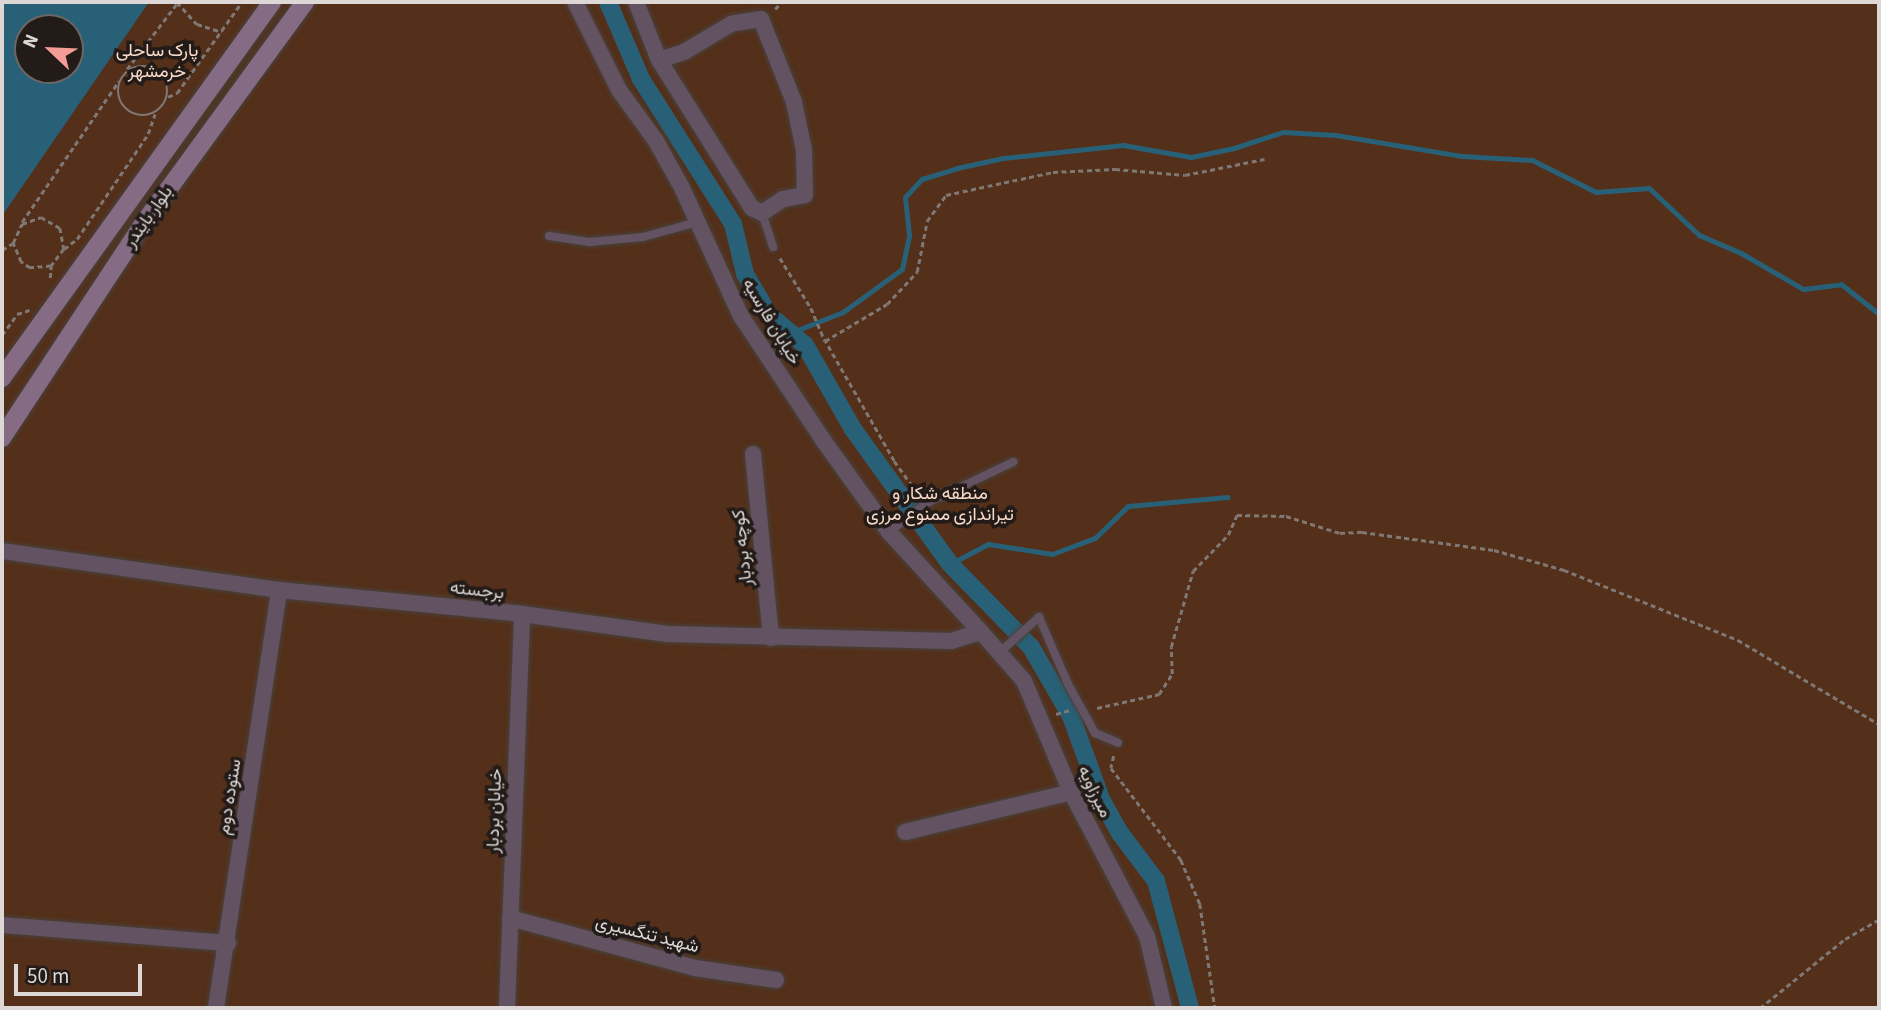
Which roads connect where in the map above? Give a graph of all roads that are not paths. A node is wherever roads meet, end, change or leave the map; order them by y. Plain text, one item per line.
1 (272, 2) edge
2 (305, 2) edge
3 (575, 2) edge
4 (636, 2) edge
5 (659, 60) junction
6 (762, 212) junction
7 (696, 222) junction
8 (549, 236) dead end
9 (773, 247) road end
10 (68, 281) junction
11 (94, 299) junction
12 (2, 378) edge
13 (2, 438) edge
14 (753, 454) dead end
15 (1013, 462) dead end
16 (889, 532) junction
17 (2, 551) edge
18 (279, 590) junction
19 (522, 614) junction
20 (981, 632) junction
21 (771, 638) junction
22 (1004, 648) junction
23 (1118, 743) road end
24 (1071, 792) junction
25 (905, 832) dead end
26 (510, 918) junction
27 (2, 925) edge
28 (228, 943) junction
29 (776, 980) dead end
30 (216, 1008) edge
31 (508, 1008) edge
32 (1164, 1008) edge

1 - 10 street, بلوار بایندر
2 - 11 street, بلوار بایندر
3 - 7 street, خیابان فارسیه
4 - 5 street
5 - 6 street
5 - 6 street
6 - 9 lane
7 - 8 lane
7 - 16 street, خیابان فارسیه
10 - 11 street
10 - 12 street, بلوار بایندر
11 - 13 street, بلوار بایندر
14 - 21 street, کوچه بردبار
15 - 16 lane
16 - 20 street, خیابان فارسیه
17 - 18 street, برجسته
18 - 19 street, برجسته
18 - 28 street, ستوده دوم
19 - 21 street, برجسته
19 - 26 street, خیابان بردبار
20 - 21 street, برجسته
20 - 22 street, میرزاویه
22 - 23 lane
22 - 24 street, میرزاویه
24 - 25 street
24 - 32 street, میرزاویه
26 - 29 street, شهید تنگسیری
26 - 31 street, خیابان بردبار
27 - 28 street
28 - 30 street, ستوده دوم

